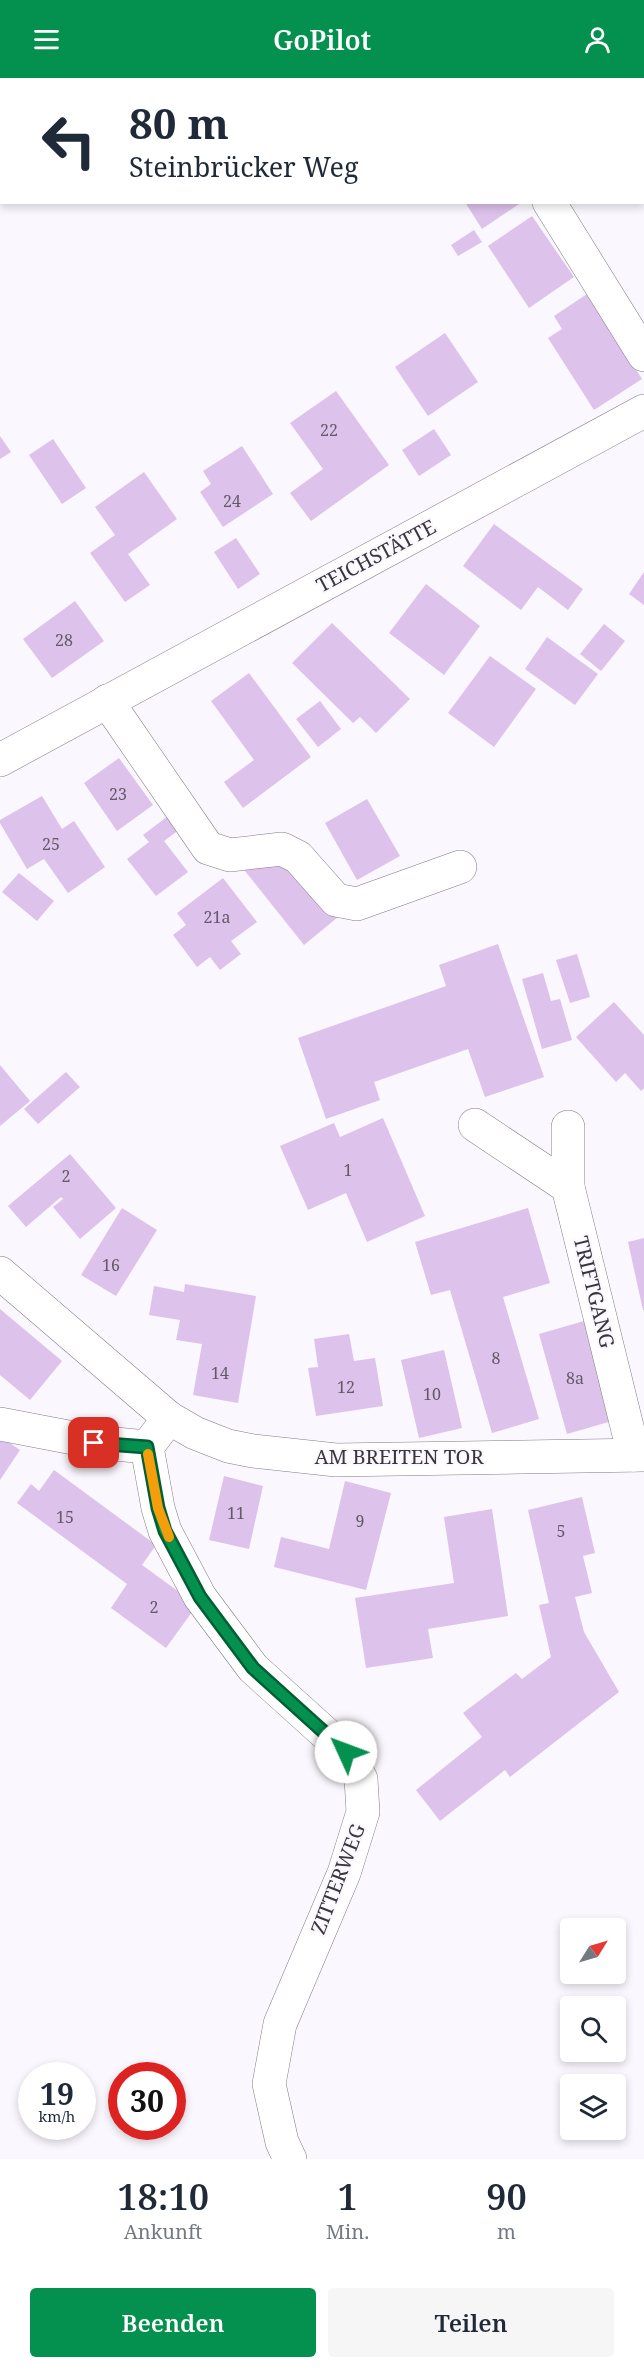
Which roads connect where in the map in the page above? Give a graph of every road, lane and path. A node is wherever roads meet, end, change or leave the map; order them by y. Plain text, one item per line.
1 (550, 204) edge
2 (644, 355) edge
3 (644, 411) edge
4 (107, 701) junction
5 (4, 750) edge
6 (460, 867) dead end
7 (475, 1125) dead end
8 (568, 1127) dead end
9 (568, 1187) junction
10 (0, 1273) edge
11 (169, 1418) junction
12 (0, 1424) edge
13 (147, 1447) junction
14 (639, 1455) edge
15 (290, 2159) edge

1 - 2 street
3 - 4 street, TEICHSTÄTTE
4 - 5 street, TEICHSTÄTTE
4 - 6 street
7 - 9 street
8 - 9 street, TRIFTGANG
9 - 14 street, TRIFTGANG
10 - 11 street, AM BREITEN TOR
11 - 13 street
11 - 14 street, AM BREITEN TOR
12 - 13 street
13 - 15 street, ZITTERWEG

